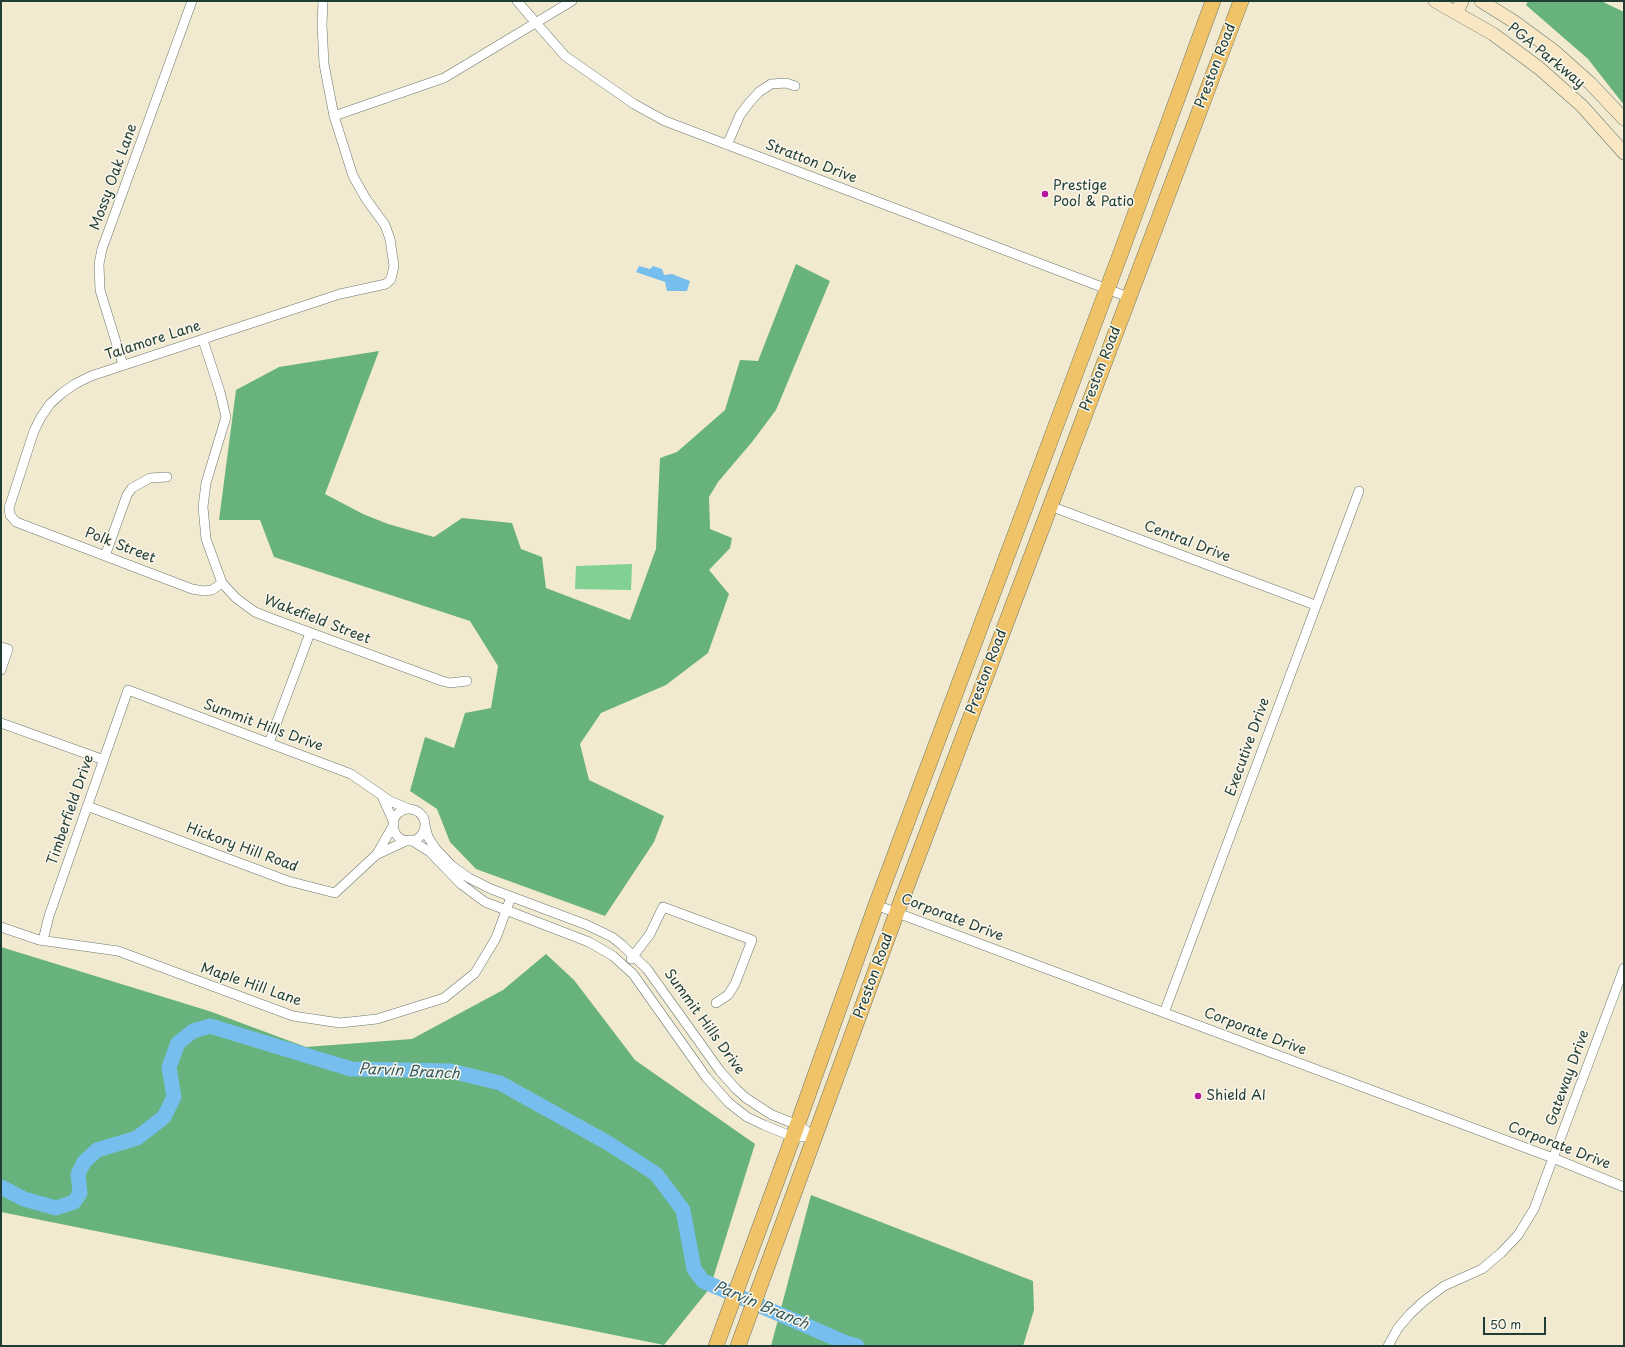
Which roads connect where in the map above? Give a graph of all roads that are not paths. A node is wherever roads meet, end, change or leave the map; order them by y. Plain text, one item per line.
1 (192, 1) edge
2 (323, 1) edge
3 (517, 1) edge
4 (572, 1) edge
5 (1213, 1) edge
6 (1241, 1) edge
7 (1435, 1) edge
8 (1481, 1) edge
9 (1460, 7) edge
10 (535, 23) junction
11 (795, 86) dead end
12 (334, 116) junction
13 (1624, 119) edge
14 (727, 145) junction
15 (1624, 153) edge
16 (1108, 289) junction
17 (1128, 297) junction
18 (203, 340) junction
19 (123, 365) junction
20 (167, 476) dead end
21 (1034, 486) junction
22 (1359, 490) dead end
23 (1050, 506) junction
24 (10, 515) joint
25 (105, 556) junction
26 (222, 583) junction
27 (1316, 605) junction
28 (310, 633) junction
29 (976, 639) junction
30 (997, 646) junction
31 (5, 648) edge
32 (1, 670) edge
33 (467, 681) dead end
34 (128, 690) joint
35 (1, 723) edge
36 (269, 743) junction
37 (104, 760) junction
38 (382, 796) junction
39 (88, 806) junction
40 (409, 809) junction
41 (394, 824) junction
42 (425, 825) junction
43 (410, 840) junction
44 (376, 855) junction
45 (511, 897) junction
46 (876, 905) junction
47 (506, 911) junction
48 (897, 912) junction
49 (1, 927) edge
50 (43, 940) junction
51 (634, 955) junction
52 (624, 965) junction
53 (1624, 968) edge
54 (716, 1003) dead end
55 (1164, 1013) junction
56 (796, 1131) junction
57 (815, 1137) junction
58 (1553, 1158) junction
59 (1624, 1187) edge
60 (716, 1346) edge
61 (738, 1346) edge
62 (1388, 1346) edge

1 - 19 street, Mossy Oak Lane
2 - 12 street
3 - 10 street, Stratton Drive
4 - 10 street
5 - 16 main road, Preston Road
6 - 17 main road, Preston Road
7 - 9 main road, PGA Parkway
8 - 13 main road, PGA Parkway
9 - 15 main road, PGA Parkway
10 - 12 street
10 - 14 street, Stratton Drive
11 - 14 street
12 - 18 street, Talamore Lane
14 - 16 street, Stratton Drive
16 - 17 street, Stratton Drive
16 - 21 main road, Preston Road
17 - 23 main road, Preston Road
18 - 19 street, Talamore Lane
18 - 26 street, Wakefield Street
19 - 24 street, Talamore Lane
20 - 25 street
21 - 23 main road
21 - 29 main road, Preston Road
22 - 27 street, Executive Drive
23 - 27 street, Central Drive
23 - 30 main road, Preston Road
24 - 25 street, Polk Street
25 - 26 street, Polk Street
26 - 28 street, Wakefield Street
27 - 55 street, Executive Drive
28 - 33 street, Wakefield Street
28 - 36 street
29 - 30 main road
29 - 46 main road, Preston Road
30 - 48 main road, Preston Road
31 - 32 street
34 - 36 street, Summit Hills Drive
34 - 37 street, Timberfield Drive
35 - 37 street
36 - 38 street, Summit Hills Drive
37 - 39 street, Timberfield Drive
38 - 40 street, Summit Hills Drive
38 - 41 street
39 - 44 street, Hickory Hill Road
39 - 50 street, Timberfield Drive
40 - 41 street
40 - 42 street
41 - 43 street
41 - 44 street, Hickory Hill Road
42 - 43 street
42 - 45 street, Summit Hills Drive
43 - 44 street, Hickory Hill Road
43 - 47 street, Summit Hills Drive
45 - 47 street, Maple Hill Lane
45 - 51 street, Summit Hills Drive
46 - 48 street, Corporate Drive
46 - 56 main road, Preston Road
47 - 50 street, Maple Hill Lane
47 - 52 street, Summit Hills Drive
48 - 55 street, Corporate Drive
48 - 57 main road, Preston Road
49 - 50 street, Maple Hill Lane
51 - 52 street
51 - 54 street
51 - 56 street, Summit Hills Drive
52 - 56 street, Summit Hills Drive
53 - 58 street, Gateway Drive
55 - 58 street, Corporate Drive
56 - 57 street, Summit Hills Drive
56 - 60 main road, Preston Road
57 - 61 main road, Preston Road
58 - 59 street, Corporate Drive
58 - 62 street, Gateway Drive

